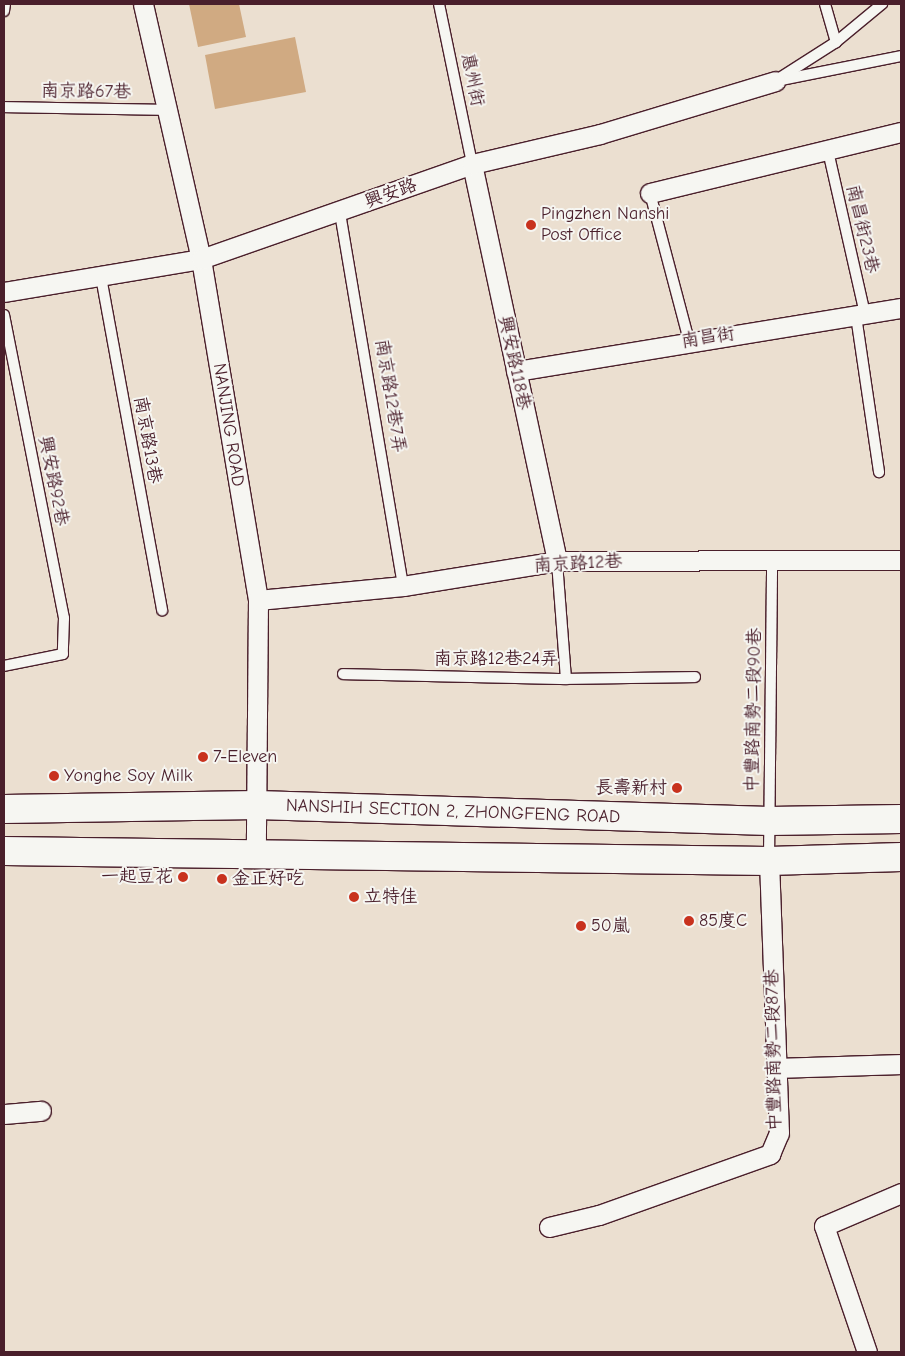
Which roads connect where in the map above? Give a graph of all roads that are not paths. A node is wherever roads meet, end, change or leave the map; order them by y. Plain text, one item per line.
1 (5, 4) edge
2 (144, 4) edge
3 (439, 4) edge
4 (825, 4) edge
5 (882, 4) edge
6 (4, 11) edge
7 (836, 42) junction
8 (901, 56) edge
9 (775, 81) junction
10 (4, 107) edge
11 (168, 110) junction
12 (901, 132) edge
13 (828, 151) junction
14 (472, 164) junction
15 (650, 193) joint
16 (340, 213) junction
17 (201, 259) junction
18 (101, 277) junction
19 (4, 292) edge
20 (901, 308) edge
21 (860, 315) junction
22 (4, 316) edge
23 (689, 341) junction
24 (516, 372) junction
25 (879, 472) dead end
26 (772, 560) junction
27 (901, 560) edge
28 (557, 562) junction
29 (403, 586) junction
30 (258, 600) junction
31 (162, 610) dead end
32 (4, 666) edge
33 (342, 674) dead end
34 (695, 677) dead end
35 (566, 679) junction
36 (257, 805) junction
37 (4, 809) edge
38 (901, 819) edge
39 (769, 821) junction
40 (4, 851) edge
41 (256, 853) junction
42 (901, 858) edge
43 (769, 861) junction
44 (901, 1064) edge
45 (776, 1068) junction
46 (41, 1111) dead end
47 (4, 1114) edge
48 (901, 1193) edge
49 (548, 1227) dead end
50 (867, 1352) edge

1 - 6 lane
2 - 11 street, NANJING ROAD
3 - 14 lane, 惠州街
4 - 7 lane
5 - 7 lane
7 - 9 lane
8 - 9 lane
9 - 14 street, 興安路
10 - 11 lane, 南京路67巷
11 - 17 street, NANJING ROAD
12 - 13 street
13 - 15 street
13 - 21 lane, 南昌街23巷
14 - 16 street, 興安路
14 - 24 street, 興安路118巷
15 - 23 lane
16 - 17 street, 興安路
16 - 29 lane, 南京路12巷7弄
17 - 18 street, 興安路
17 - 30 street, NANJING ROAD
18 - 19 street, 興安路
18 - 31 lane, 南京路13巷
20 - 21 street, 南昌街
21 - 23 street, 南昌街
21 - 25 lane, 南昌街23巷
22 - 32 lane, 興安路92巷
23 - 24 street, 南昌街
24 - 28 street, 興安路118巷
26 - 27 street, 南京路12巷
26 - 28 street, 南京路12巷
26 - 39 lane, 中豐路南勢二段90巷
28 - 29 street, 南京路12巷
28 - 35 lane, 南京路12巷24弄
29 - 30 street, 南京路12巷
30 - 36 street, NANJING ROAD
33 - 35 lane, 南京路12巷24弄
34 - 35 lane
36 - 37 main road, NANSHIH SECTION 2, ZHONGFENG ROAD
36 - 39 main road, NANSHIH SECTION 2, ZHONGFENG ROAD
36 - 41 street, NANJING ROAD
38 - 39 main road, NANSHIH SECTION 2, ZHONGFENG ROAD
39 - 43 lane, 中豐路南勢二段90巷
40 - 41 main road
41 - 43 main road
42 - 43 main road
43 - 45 street, 中豐路南勢二段87巷
44 - 45 street
45 - 49 street, 中豐路南勢二段87巷
46 - 47 street
48 - 50 street

